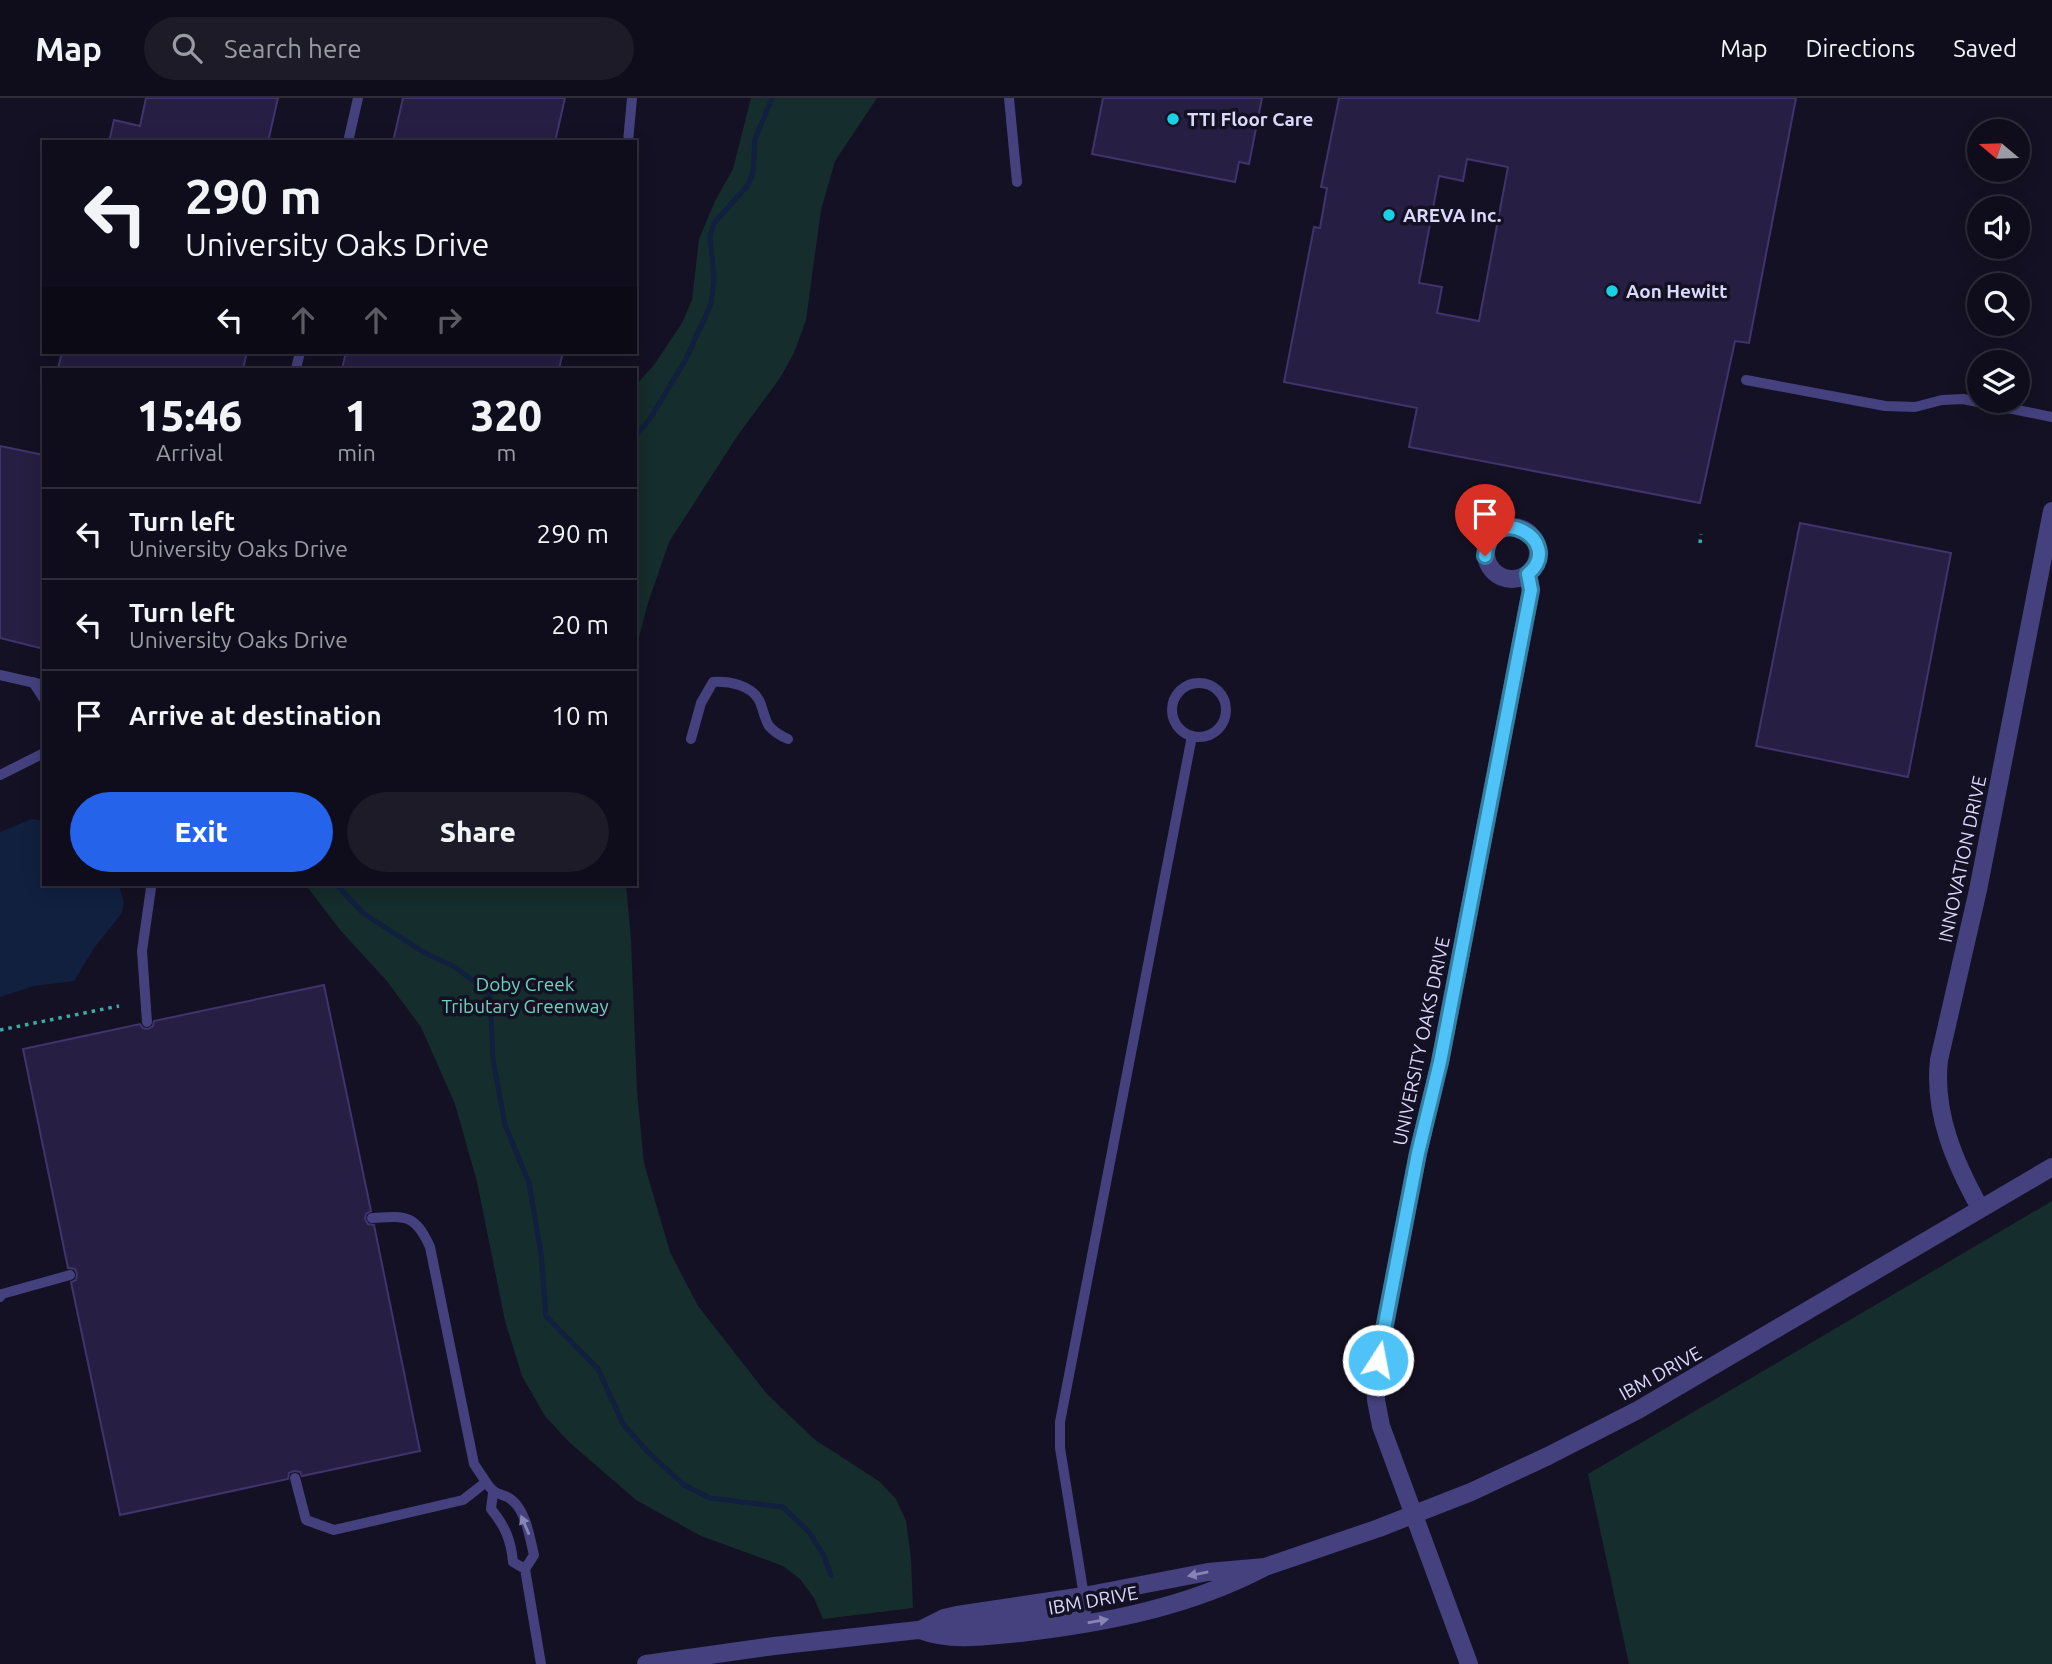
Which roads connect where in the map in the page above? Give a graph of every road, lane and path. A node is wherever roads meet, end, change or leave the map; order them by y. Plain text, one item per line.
1 (358, 98) edge
2 (632, 98) edge
3 (1009, 98) edge
4 (348, 140) edge
5 (628, 140) edge
6 (1017, 181) dead end
7 (1746, 380) dead end
8 (2052, 417) edge
9 (2052, 511) edge
10 (1701, 534) dead end
11 (1700, 543) dead end
12 (1528, 574) dead end
13 (0, 675) edge
14 (38, 683) edge
15 (1192, 736) junction
16 (691, 739) dead end
17 (788, 739) dead end
18 (42, 753) edge
19 (0, 775) edge
20 (150, 886) edge
21 (118, 1006) dead end
22 (147, 1023) dead end
23 (0, 1030) edge
24 (2052, 1167) edge
25 (1980, 1208) junction
26 (372, 1217) dead end
27 (70, 1275) dead end
28 (0, 1297) edge
29 (295, 1478) dead end
30 (486, 1482) junction
31 (493, 1493) junction
32 (1414, 1514) junction
33 (1265, 1567) junction
34 (526, 1569) junction
35 (1084, 1596) junction
36 (920, 1630) junction
37 (541, 1664) edge
38 (646, 1664) edge
39 (1469, 1664) edge

1 - 4 lane
2 - 5 lane
3 - 6 lane
7 - 8 lane
9 - 25 street, INNOVATION DRIVE
10 - 11 path
12 - 32 street, UNIVERSITY OAKS DRIVE
13 - 14 lane
15 - 15 lane
15 - 35 lane
16 - 17 lane
18 - 19 lane
20 - 22 lane
21 - 23 path
24 - 25 street, IBM DRIVE
25 - 32 street, IBM DRIVE
26 - 30 lane
27 - 28 lane
29 - 30 lane
30 - 31 lane
31 - 34 lane
34 -> 31 lane
32 - 33 street, IBM DRIVE
32 - 39 street, UNIVERSITY OAKS DRIVE
33 -> 35 street, IBM DRIVE
36 -> 33 street, IBM DRIVE
34 - 37 lane
35 - 36 street, IBM DRIVE
36 - 38 street, IBM DRIVE

